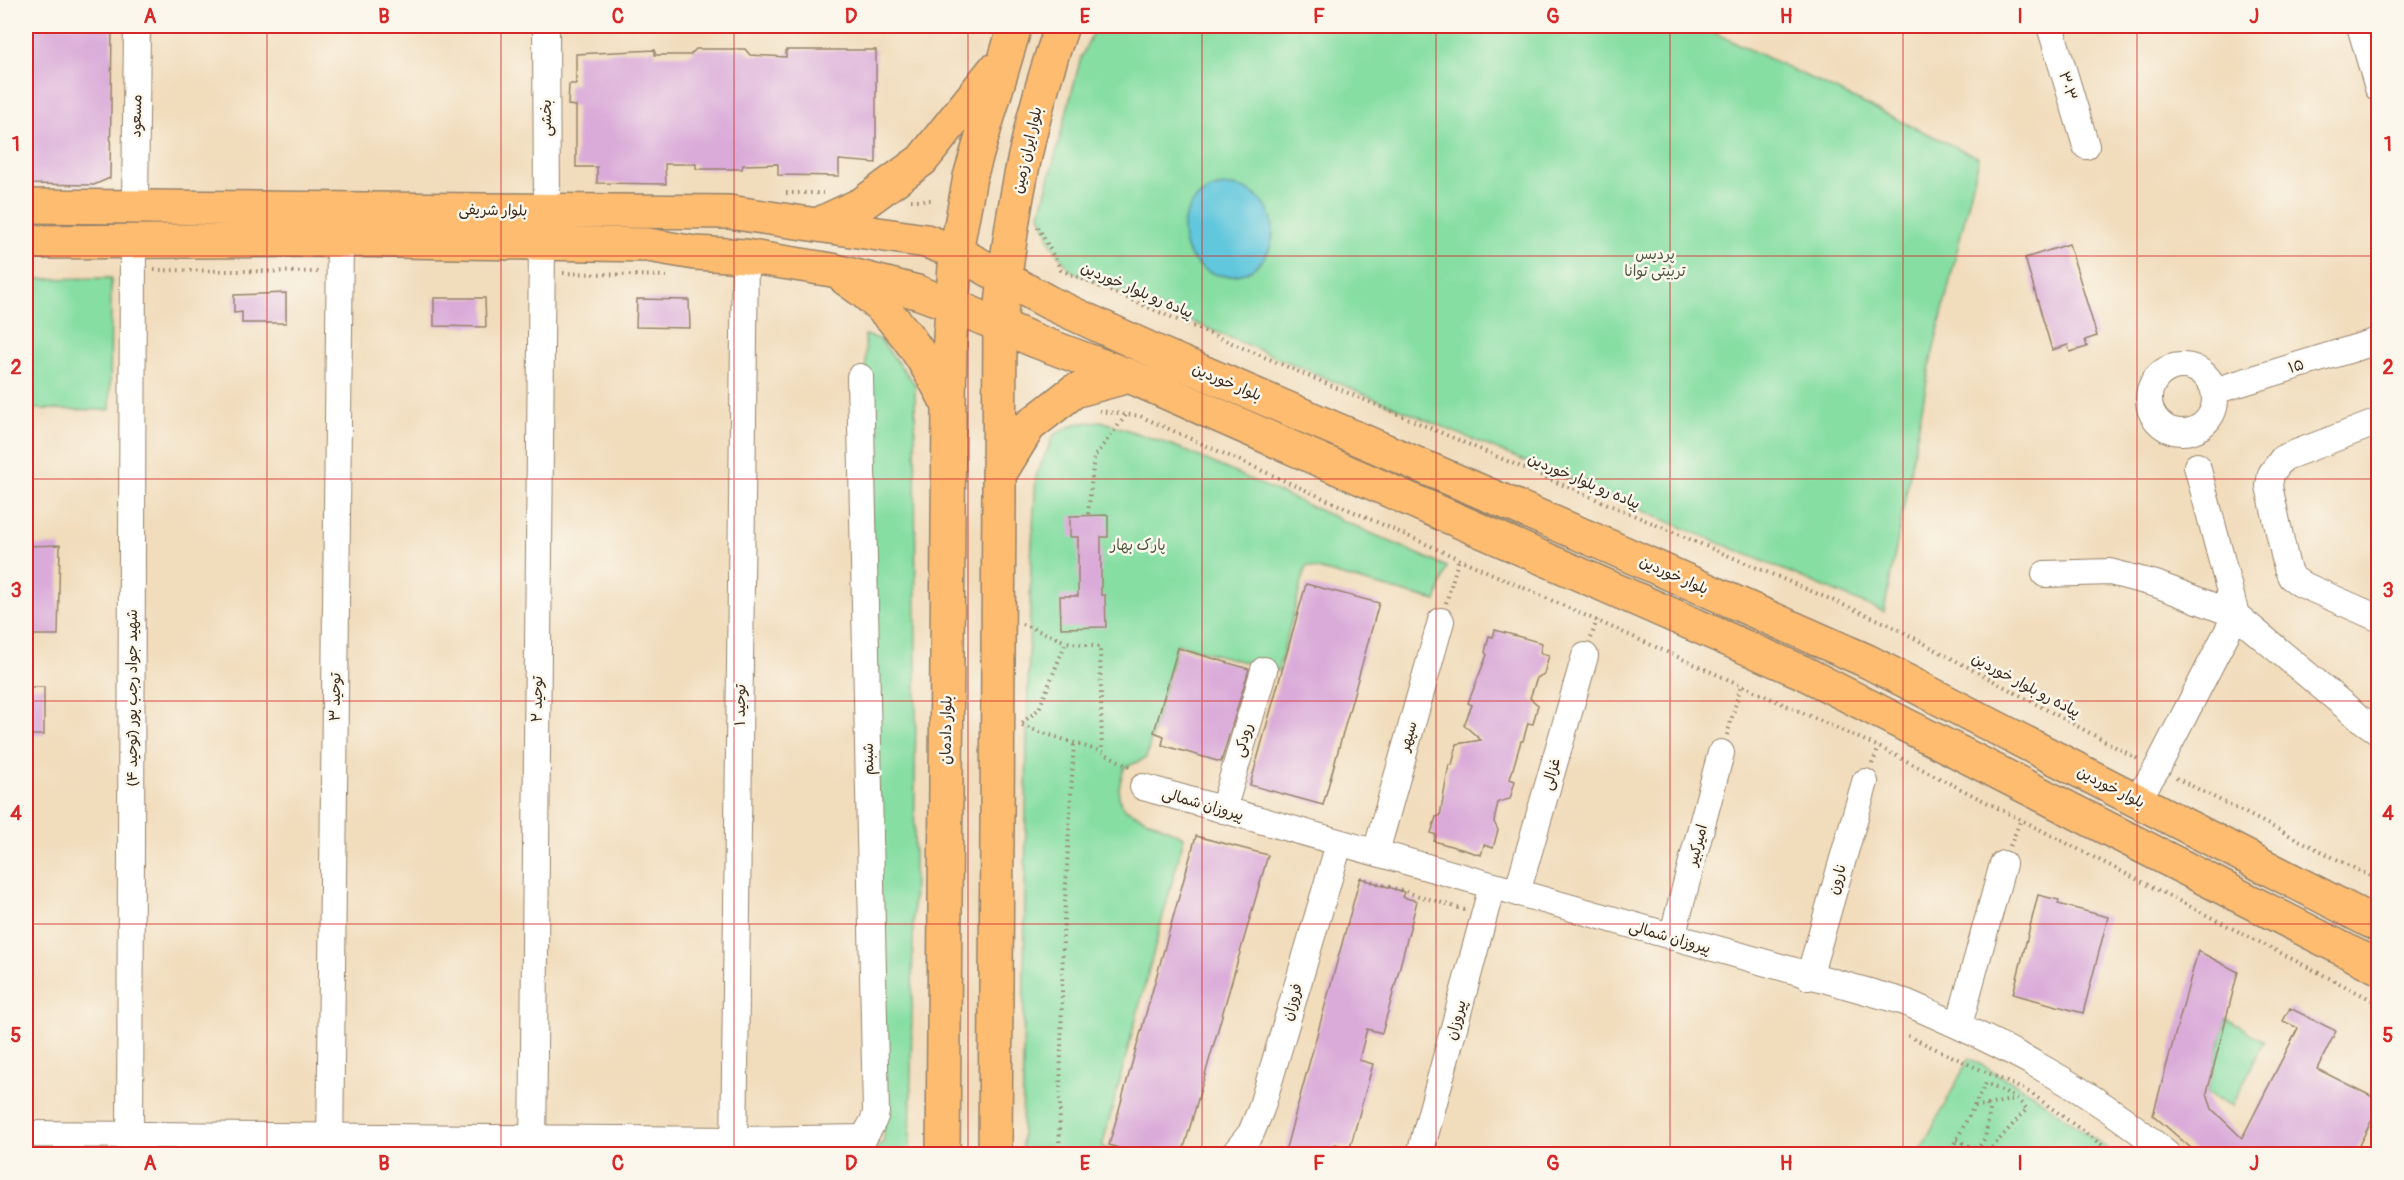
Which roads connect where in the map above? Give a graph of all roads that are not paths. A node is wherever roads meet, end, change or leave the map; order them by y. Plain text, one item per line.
1 (137, 26) edge
2 (546, 26) edge
3 (1062, 26) edge
4 (2050, 26) edge
5 (2360, 26) edge
6 (1011, 39) edge
7 (2379, 88) edge
8 (2086, 146) dead end
9 (26, 206) edge
10 (135, 207) junction
11 (211, 208) junction
12 (547, 211) junction
13 (819, 224) junction
14 (212, 240) junction
15 (340, 240) junction
16 (133, 241) junction
17 (26, 242) edge
18 (542, 243) junction
19 (956, 252) junction
20 (745, 256) junction
21 (832, 270) junction
22 (1004, 278) junction
23 (952, 305) junction
24 (1000, 325) junction
25 (2379, 341) edge
26 (1129, 376) junction
27 (860, 377) dead end
28 (2214, 391) dead end
29 (949, 406) junction
30 (2379, 422) edge
31 (2197, 466) dead end
32 (999, 475) junction
33 (2045, 574) dead end
34 (2236, 615) junction
35 (2379, 618) edge
36 (1441, 621) road end
37 (1585, 656) dead end
38 (1264, 670) dead end
39 (2379, 731) edge
40 (1721, 753) road end
41 (1865, 782) dead end
42 (1143, 787) road end
43 (2137, 800) junction
44 (1223, 810) junction
45 (1339, 844) junction
46 (1376, 852) junction
47 (2003, 864) road end
48 (1492, 886) junction
49 (1517, 893) junction
50 (2379, 925) edge
51 (1672, 937) junction
52 (2379, 967) edge
53 (1809, 976) junction
54 (996, 1004) junction
55 (944, 1011) junction
56 (1959, 1025) junction
57 (944, 1097) junction
58 (996, 1105) junction
59 (26, 1134) edge
60 (130, 1145) edge
61 (330, 1145) edge
62 (533, 1146) edge
63 (861, 1146) edge
64 (734, 1147) edge
65 (943, 1155) edge
66 (995, 1155) edge
67 (1234, 1155) edge
68 (1420, 1155) edge
69 (2167, 1155) edge

1 - 10 street, مسعود
2 - 12 street, بخشی
3 - 22 main road, بلوار ایران زمین
4 - 8 street, ۳۰۳
5 - 7 street
6 - 13 main road
6 - 19 main road
9 - 10 main road, بلوار شریفی
10 - 11 main road, بلوار شریفی
11 - 12 main road, بلوار شریفی
11 - 14 main road
12 - 13 main road, بلوار شریفی
13 - 19 main road, بلوار شریفی
14 - 15 main road
14 - 16 main road
15 - 18 main road
15 - 61 street, توحید ۳
16 - 17 main road
16 - 60 street, شهید جواد رجب پور (توحید ۴)
18 - 20 main road
18 - 62 street, توحید ۲
19 - 22 main road, بلوار خوردین
19 - 23 main road, بلوار دادمان
20 - 21 main road
20 - 64 street, توحید ۱
21 - 23 main road
21 - 29 main road
22 - 24 main road, بلوار ایران زمین
22 - 43 main road, بلوار خوردین
23 - 24 main road
23 - 29 main road, بلوار دادمان
24 - 26 main road
24 - 32 main road
25 - 28 street, ۱۵
26 - 32 main road
26 - 52 main road
27 - 63 street, شبنم
29 - 55 main road, بلوار دادمان
30 - 35 street
31 - 34 street
32 - 54 main road
33 - 34 street
34 - 39 street
34 - 43 street
36 - 46 street, سپهر
37 - 49 street, غزالی
38 - 44 street, رودکی
40 - 51 street, امیرکبیر
41 - 53 street, نارون
42 - 44 street, پیروزان شمالی
43 - 50 main road, بلوار خوردین
44 - 45 street, پیروزان شمالی
45 - 46 street, پیروزان شمالی
45 - 67 street, فروزان
46 - 48 street, پیروزان شمالی
47 - 56 street
48 - 49 street, پیروزان شمالی
48 - 68 street, پیروزان
49 - 51 street, پیروزان شمالی
51 - 53 street, پیروزان شمالی
53 - 56 street, پیروزان شمالی
54 - 55 main road
54 - 58 main road
55 - 57 main road, بلوار دادمان
56 - 69 street, پیروزان شمالی
57 - 58 main road
57 - 65 main road, بلوار دادمان
58 - 66 main road
59 - 60 street
60 - 61 street
61 - 62 street
62 - 64 street
63 - 64 street

